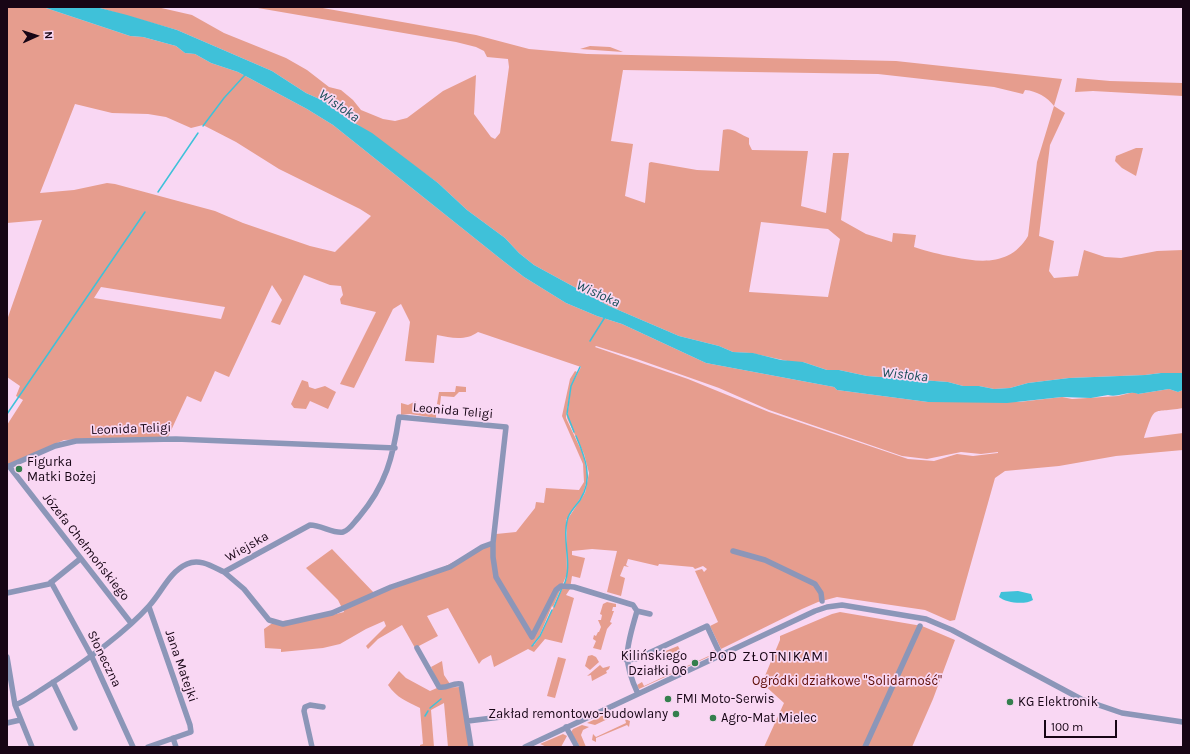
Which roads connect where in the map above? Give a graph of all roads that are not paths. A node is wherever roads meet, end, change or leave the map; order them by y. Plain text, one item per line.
1 (395, 448) junction
2 (8, 467) edge
3 (494, 543) junction
4 (733, 551) dead end
5 (80, 559) junction
6 (224, 572) junction
7 (51, 582) junction
8 (7, 593) edge
9 (822, 601) dead end
10 (149, 607) junction
11 (637, 610) junction
12 (650, 614) dead end
13 (131, 623) junction
14 (920, 626) dead end
15 (417, 648) dead end
16 (91, 655) junction
17 (721, 656) junction
18 (7, 658) edge
19 (626, 660) junction
20 (53, 682) junction
21 (638, 694) junction
22 (15, 705) junction
23 (323, 707) dead end
24 (509, 716) dead end
25 (20, 720) junction
26 (468, 720) junction
27 (1183, 722) edge
28 (7, 723) edge
29 (75, 728) dead end
30 (566, 728) junction
31 (173, 738) junction
32 (32, 747) edge
33 (133, 747) edge
34 (148, 747) edge
35 (176, 747) edge
36 (312, 747) edge
37 (471, 747) edge
38 (525, 747) edge
39 (577, 747) edge
40 (865, 747) edge

1 - 2 street, Leonida Teligi
1 - 3 street, Leonida Teligi
1 - 6 street, Wiejska
2 - 5 street, Józefa Chełmońskiego
3 - 6 street
3 - 11 street
4 - 9 street
5 - 7 street
5 - 13 street, Józefa Chełmońskiego
6 - 10 street, Wiejska
7 - 8 street
7 - 16 street, Słoneczna
10 - 13 street, Wiejska
10 - 31 street, Jana Matejki
11 - 12 street
11 - 19 street
13 - 16 street, Wiejska
14 - 40 street
15 - 26 street
16 - 20 street, Wiejska
16 - 33 street, Słoneczna
17 - 19 street
17 - 21 street
17 - 27 street
18 - 22 street
19 - 21 street
20 - 22 street, Wiejska
20 - 29 street
21 - 30 street
22 - 25 street
23 - 36 street
24 - 26 street
25 - 28 street
25 - 32 street
26 - 37 street
30 - 38 street
30 - 39 street
31 - 34 street
31 - 35 street

